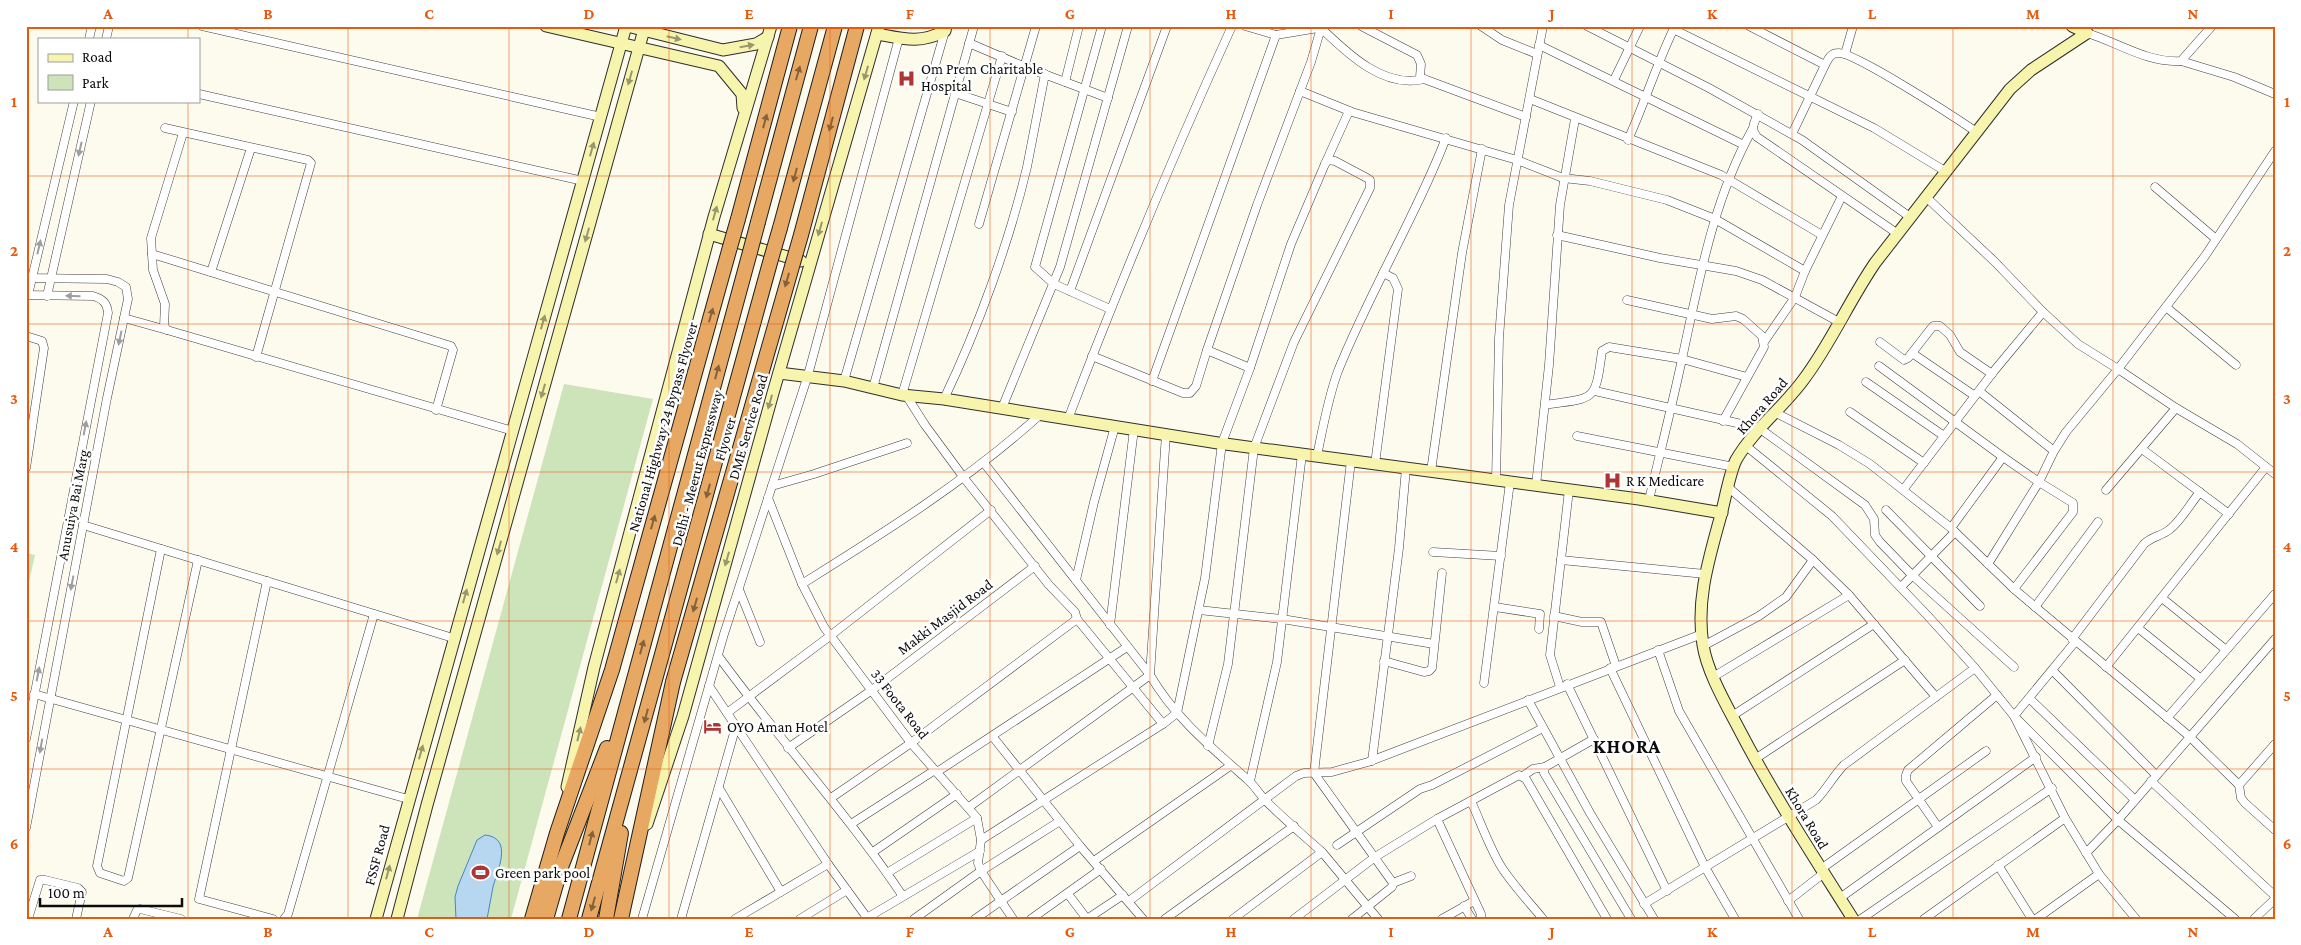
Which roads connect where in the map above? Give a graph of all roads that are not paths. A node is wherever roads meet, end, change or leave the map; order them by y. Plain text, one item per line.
1 (92, 26) edge
2 (202, 26) edge
3 (546, 26) edge
4 (626, 26) edge
5 (790, 26) edge
6 (811, 26) edge
7 (835, 26) edge
8 (857, 26) edge
9 (933, 26) edge
10 (974, 26) edge
11 (1036, 26) edge
12 (1079, 26) edge
13 (1102, 26) edge
14 (1128, 26) edge
15 (1166, 26) edge
16 (1232, 26) edge
17 (1245, 26) edge
18 (1361, 26) edge
19 (1481, 26) edge
20 (1543, 26) edge
21 (1587, 26) edge
22 (1640, 26) edge
23 (1749, 26) edge
24 (1853, 26) edge
25 (2072, 26) edge
26 (2212, 26) edge
27 (1323, 27) edge
28 (945, 28) edge
29 (1674, 28) edge
30 (644, 29) edge
31 (878, 30) edge
32 (770, 32) edge
33 (2087, 33) junction
34 (1276, 35) junction
35 (88, 38) edge
36 (899, 38) junction
37 (930, 38) junction
38 (622, 43) junction
39 (969, 43) junction
40 (1539, 45) junction
41 (639, 46) junction
42 (1630, 48) junction
43 (1537, 54) junction
44 (1845, 54) junction
45 (1002, 56) junction
46 (2181, 61) junction
47 (1657, 62) junction
48 (1824, 65) junction
49 (1025, 67) junction
50 (1045, 74) junction
51 (1424, 79) junction
52 (1614, 80) junction
53 (1065, 82) junction
54 (1084, 90) junction
55 (1300, 91) junction
56 (955, 93) junction
57 (200, 94) edge
58 (2275, 94) edge
59 (1647, 97) junction
60 (1809, 97) junction
61 (1108, 98) junction
62 (1530, 99) junction
63 (74, 102) edge
64 (91, 102) edge
65 (988, 104) junction
66 (1349, 111) junction
67 (1012, 112) junction
68 (743, 114) junction
69 (1758, 114) junction
70 (1526, 117) junction
71 (601, 118) junction
72 (1575, 118) junction
73 (165, 128) dead end
74 (1752, 130) junction
75 (1975, 131) junction
76 (183, 132) junction
77 (1792, 134) junction
78 (1446, 138) junction
79 (1628, 140) junction
80 (1744, 145) junction
81 (251, 148) junction
82 (1482, 149) junction
83 (2275, 151) edge
84 (1517, 160) junction
85 (1325, 164) junction
86 (1945, 172) junction
87 (1563, 178) junction
88 (1728, 179) junction
89 (583, 181) junction
90 (2155, 187) dead end
91 (1842, 196) junction
92 (1926, 196) junction
93 (1910, 217) junction
94 (1714, 219) junction
95 (979, 224) dead end
96 (709, 234) junction
97 (1898, 234) junction
98 (1557, 235) junction
99 (1822, 235) junction
100 (2216, 240) junction
101 (152, 254) junction
102 (810, 264) junction
103 (1703, 265) junction
104 (1805, 271) junction
105 (211, 272) junction
106 (1383, 273) junction
107 (29, 278) edge
108 (50, 280) junction
109 (1054, 284) junction
110 (1070, 291) junction
111 (273, 292) junction
112 (27, 295) edge
113 (46, 296) junction
114 (1795, 297) junction
115 (1626, 300) dead end
116 (2166, 307) junction
117 (1110, 308) junction
118 (2043, 312) junction
119 (1691, 314) junction
120 (124, 318) junction
121 (1839, 322) junction
122 (166, 330) junction
123 (26, 336) edge
124 (1764, 342) junction
125 (1880, 342) dead end
126 (1207, 350) junction
127 (1912, 353) junction
128 (1092, 356) junction
129 (256, 357) junction
130 (1682, 359) junction
131 (2236, 365) dead end
132 (1879, 366) dead end
133 (1250, 368) junction
134 (2118, 369) junction
135 (779, 373) junction
136 (1992, 374) junction
137 (808, 375) junction
138 (1747, 378) junction
139 (844, 381) junction
140 (1152, 381) junction
141 (1866, 382) dead end
142 (873, 388) junction
143 (1595, 390) junction
144 (1977, 394) junction
145 (904, 395) junction
146 (944, 399) junction
147 (1545, 405) junction
148 (1002, 408) junction
149 (1670, 408) junction
150 (2176, 408) junction
151 (436, 410) junction
152 (1776, 412) junction
153 (1850, 412) dead end
154 (1041, 414) junction
155 (1068, 419) junction
156 (1723, 421) junction
157 (1956, 422) junction
158 (1115, 426) junction
159 (1759, 428) junction
160 (1134, 429) junction
161 (512, 431) junction
162 (1166, 434) junction
163 (1577, 436) dead end
164 (1944, 436) junction
165 (907, 443) dead end
166 (1222, 443) junction
167 (1746, 446) junction
168 (1254, 448) junction
169 (2142, 449) junction
170 (2054, 451) junction
171 (1661, 452) junction
172 (1302, 454) junction
173 (1317, 456) junction
174 (2003, 457) junction
175 (1351, 461) junction
176 (984, 463) junction
177 (1924, 463) junction
178 (1375, 464) junction
179 (1734, 467) junction
180 (2266, 467) junction
181 (26, 468) edge
182 (1406, 468) junction
183 (1431, 471) junction
184 (2275, 474) edge
185 (964, 478) junction
186 (1496, 480) junction
187 (1510, 482) junction
188 (2040, 482) junction
189 (1536, 485) junction
190 (772, 486) junction
191 (1729, 488) junction
192 (1569, 490) junction
193 (1903, 490) junction
194 (2106, 490) dead end
195 (2200, 492) junction
196 (768, 498) junction
197 (1650, 500) junction
198 (991, 510) junction
199 (1886, 510) dead end
200 (1722, 513) junction
201 (2229, 514) junction
202 (2098, 522) dead end
203 (83, 525) junction
204 (1953, 530) junction
205 (162, 549) junction
206 (1433, 552) dead end
207 (1501, 556) junction
208 (1931, 556) junction
209 (198, 560) junction
210 (1561, 560) junction
211 (1813, 560) junction
212 (1988, 564) junction
213 (1035, 566) junction
214 (1442, 573) dead end
215 (1705, 574) junction
216 (1912, 575) junction
217 (1076, 580) junction
218 (268, 581) junction
219 (802, 584) junction
220 (1901, 587) junction
221 (2014, 590) junction
222 (740, 592) junction
223 (2275, 594) edge
224 (1849, 595) junction
225 (2162, 598) junction
226 (1980, 606) dead end
227 (1495, 607) junction
228 (2035, 607) junction
229 (1199, 610) junction
230 (374, 614) junction
231 (1235, 614) junction
232 (1554, 616) junction
233 (1077, 619) junction
234 (1282, 619) junction
235 (1874, 624) junction
236 (1110, 625) junction
237 (1332, 626) junction
238 (2138, 628) junction
239 (1540, 629) dead end
240 (830, 636) junction
241 (1387, 636) junction
242 (453, 638) junction
243 (2275, 639) edge
244 (1703, 640) junction
245 (2074, 640) junction
246 (760, 642) dead end
247 (1434, 644) junction
248 (1127, 647) junction
249 (2225, 649) junction
250 (1658, 650) junction
251 (718, 657) junction
252 (1110, 659) junction
253 (1905, 660) junction
254 (1384, 661) junction
255 (1613, 667) junction
256 (1975, 668) junction
257 (2014, 668) dead end
258 (2106, 668) junction
259 (2053, 671) junction
260 (1150, 675) junction
261 (1713, 677) junction
262 (2200, 678) junction
263 (634, 679) junction
264 (1484, 683) dead end
265 (709, 686) junction
266 (1564, 686) junction
267 (1133, 687) junction
268 (872, 690) junction
269 (34, 694) junction
270 (1997, 695) junction
271 (748, 697) junction
272 (1936, 697) junction
273 (49, 698) junction
274 (2029, 698) junction
275 (1528, 700) junction
276 (29, 712) edge
277 (727, 713) junction
278 (1176, 713) junction
279 (1732, 716) junction
280 (2014, 716) junction
281 (2167, 718) junction
282 (126, 720) junction
283 (1163, 724) junction
284 (736, 726) junction
285 (1543, 728) junction
286 (159, 729) junction
287 (2189, 736) junction
288 (993, 737) junction
289 (26, 739) edge
290 (1594, 740) junction
291 (911, 743) junction
292 (2275, 744) edge
293 (1208, 746) junction
294 (788, 748) junction
295 (231, 750) junction
296 (1986, 751) dead end
297 (635, 756) junction
298 (2036, 757) junction
299 (1559, 758) junction
300 (1755, 759) junction
301 (1372, 761) junction
302 (1230, 766) junction
303 (1546, 767) junction
304 (1020, 770) junction
305 (936, 771) junction
306 (1314, 773) junction
307 (1523, 776) junction
308 (327, 777) junction
309 (2154, 778) junction
310 (1250, 781) junction
311 (2239, 785) junction
312 (719, 788) junction
313 (2052, 788) junction
314 (957, 794) junction
315 (831, 798) junction
316 (408, 799) junction
317 (1044, 800) junction
318 (1264, 800) junction
319 (1919, 800) junction
320 (2135, 800) junction
321 (1471, 801) junction
322 (969, 807) junction
323 (977, 818) junction
324 (1438, 818) junction
325 (1788, 818) junction
326 (2065, 818) junction
327 (2118, 820) junction
328 (1060, 821) junction
329 (851, 824) junction
330 (1294, 826) junction
331 (1938, 827) junction
332 (26, 828) edge
333 (2275, 830) edge
334 (1356, 831) junction
335 (556, 833) junction
336 (981, 840) junction
337 (1752, 840) junction
338 (1337, 845) dead end
339 (1080, 846) junction
340 (980, 851) junction
341 (872, 852) junction
342 (1322, 852) junction
343 (2086, 853) junction
344 (1375, 857) junction
345 (1094, 861) junction
346 (635, 863) junction
347 (828, 864) junction
348 (1998, 865) junction
349 (1706, 867) junction
350 (1101, 870) junction
351 (1822, 871) junction
352 (981, 872) junction
353 (887, 873) junction
354 (2099, 874) junction
355 (1412, 876) dead end
356 (1344, 879) junction
357 (1393, 883) junction
358 (847, 890) junction
359 (1667, 890) junction
360 (781, 892) junction
361 (1068, 894) junction
362 (902, 895) junction
363 (1126, 898) junction
364 (1840, 898) junction
365 (2275, 898) edge
366 (1000, 901) junction
367 (1474, 901) junction
368 (1788, 901) junction
369 (1644, 904) junction
370 (1464, 906) junction
371 (1367, 907) junction
372 (684, 917) edge
373 (867, 918) edge
374 (27, 919) edge
375 (76, 919) edge
376 (133, 919) edge
377 (181, 919) edge
378 (273, 919) edge
379 (284, 919) edge
380 (376, 919) edge
381 (397, 919) edge
382 (532, 919) edge
383 (546, 919) edge
384 (569, 919) edge
385 (589, 919) edge
386 (606, 919) edge
387 (621, 919) edge
388 (642, 919) edge
389 (735, 919) edge
390 (800, 919) edge
391 (914, 919) edge
392 (975, 919) edge
393 (1013, 919) edge
394 (1032, 919) edge
395 (1087, 919) edge
396 (1143, 919) edge
397 (1165, 919) edge
398 (1233, 919) edge
399 (1294, 919) edge
400 (1352, 919) edge
401 (1378, 919) edge
402 (1442, 919) edge
403 (1472, 919) edge
404 (1481, 919) edge
405 (1543, 919) edge
406 (1607, 919) edge
407 (1631, 919) edge
408 (1654, 919) edge
409 (1735, 919) edge
410 (1799, 919) edge
411 (1853, 919) edge
412 (1861, 919) edge
413 (1924, 919) edge
414 (2032, 919) edge
415 (2036, 919) edge
416 (2136, 919) edge
417 (2235, 919) edge
418 (2254, 919) edge

1 - 35 street
2 - 71 street
3 - 38 street
4 - 30 street
4 - 38 street, FSSF Road
335 -> 5 highway, National Highway 24 Bypass Flyover, bridge
263 -> 6 highway, Delhi - Meerut Expressway, bridge
7 -> 297 highway, Delhi - Meerut Expressway, bridge
8 -> 346 highway, Flyover, bridge
9 - 37 street
10 - 39 street
11 - 49 street
12 - 53 street
13 - 54 street
14 - 61 street
15 - 110 street
16 - 117 street
17 - 34 street
18 - 51 street
19 - 43 street
20 - 40 street
21 - 42 street
22 - 42 street
23 - 48 street
24 - 44 street
25 - 33 street
26 - 46 street
27 - 34 street
27 - 51 street
27 - 55 street
28 - 37 street
28 - 139 street
29 - 47 street
29 - 60 street
30 -> 32 street
30 - 41 street
31 - 36 street
31 -> 102 street, DME Service Road
32 - 68 street
33 - 46 street
33 - 75 street, Khora Road
34 - 140 street
36 - 37 street
36 - 137 street
38 - 41 street
38 - 71 street, FSSF Road
39 - 45 street
39 - 56 street
40 - 43 street
40 - 52 street
41 - 68 street
41 -> 381 street
42 - 47 street
42 - 52 street
43 - 62 street
44 - 48 street
44 - 75 street
45 - 49 street
45 - 65 street
46 - 58 street
47 - 59 street
47 - 69 street
48 - 60 street
49 - 50 street
49 - 67 street
50 - 53 street
50 - 146 street
51 - 70 street
52 - 59 street
53 - 54 street
54 - 61 street
54 - 109 street
55 - 66 street
55 - 126 street
56 - 65 street
56 - 142 street
57 - 89 street
59 - 79 street
59 - 80 street
60 - 77 street
60 - 86 street
61 - 109 street
62 - 70 street
62 - 72 street
107 -> 63 street
64 -> 108 street
65 - 67 street
65 - 145 street
66 - 78 street
66 - 85 street
67 - 95 street
96 -> 68 street
69 - 74 street
69 - 77 street
70 - 84 street
89 -> 71 street, FSSF Road
72 - 79 street
72 - 87 street
73 - 76 street
74 - 80 street
74 - 91 street
75 - 86 street, Khora Road
76 - 81 street
76 - 101 street
77 - 93 street
78 - 82 street
78 - 106 street
79 - 88 street
80 - 88 street
81 - 105 street
81 - 111 street
82 - 84 street
82 - 183 street
83 - 100 street
84 - 87 street
84 - 186 street
85 - 133 street
85 - 168 street
86 - 92 street, Khora Road
87 - 94 street
87 - 98 street
88 - 94 street
88 - 99 street
161 -> 89 street, FSSF Road
90 - 100 street
91 - 97 street
91 - 99 street
92 - 93 street, Khora Road
92 - 118 street
93 - 97 street, Khora Road
94 - 103 street
94 - 104 street
96 - 102 street
335 -> 96 street
97 - 121 street, Khora Road
98 - 103 street
98 - 147 street
99 - 104 street
100 - 116 street
101 - 105 street
101 - 122 street
102 - 135 street, DME Service Road
103 - 114 street
103 - 119 street
104 - 114 street
105 - 111 street
106 - 173 street
106 - 178 street
107 - 108 street, Anusuiya Bai Marg
107 - 112 street
108 - 113 street
108 - 120 street, Anusuiya Bai Marg
109 - 110 street
109 - 148 street
110 - 117 street
111 - 129 street
111 - 151 street
112 - 113 street, Anusuiya Bai Marg
269 -> 113 street, Anusuiya Bai Marg
114 - 121 street
114 - 124 street
115 - 119 street
116 - 131 street
116 - 134 street
117 - 128 street
118 - 134 street
118 - 136 street
119 - 124 street
119 - 130 street
120 - 122 street
120 -> 203 street, Anusuiya Bai Marg
121 - 152 street, Khora Road
122 - 129 street
123 - 181 street
124 - 138 street
125 - 127 street
126 - 133 street
126 - 140 street
127 - 136 street
127 - 144 street
128 - 140 street
128 - 155 street
129 - 151 street
130 - 138 street
130 - 143 street
130 - 149 street
132 - 157 street
133 - 166 street
134 - 150 street
134 - 170 street
135 - 137 street
135 -> 346 street, DME Service Road
136 - 144 street
137 - 139 street
137 - 190 street
138 - 156 street
139 - 142 street
141 - 164 street
142 - 145 street
143 - 147 street
143 - 149 street
144 - 157 street
144 - 170 street
145 - 146 street
145 - 185 street
146 - 148 street
147 - 189 street
148 - 154 street
149 - 156 street
149 - 171 street
150 - 169 street
150 - 180 street
151 - 161 street
152 - 159 street, Khora Road
152 - 193 street
153 - 177 street
154 - 155 street
154 - 176 street
155 - 158 street
156 - 159 street
157 - 164 street
157 - 174 street
158 - 160 street
158 - 217 street
159 - 167 street, Khora Road
159 - 216 street
160 - 162 street
160 - 236 street
242 -> 161 street, FSSF Road
162 - 166 street
162 - 260 street
163 - 171 street
164 - 177 street
165 - 190 street
166 - 168 street
166 - 229 street
167 - 179 street, Khora Road
167 - 220 street
168 - 172 street
168 - 231 street
169 - 194 street
169 - 195 street
170 - 188 street
171 - 179 street
171 - 197 street
172 - 173 street
172 - 234 street
173 - 175 street
174 - 188 street
174 - 204 street
175 - 178 street
175 - 237 street
176 - 185 street
176 - 217 street
177 - 193 street
178 - 182 street
179 - 191 street, Khora Road
180 - 184 street
180 - 201 street
182 - 183 street
182 - 241 street
183 - 186 street
185 - 198 street
185 - 219 street
186 - 187 street
187 - 189 street
187 - 207 street
188 - 212 street
188 - 221 street
189 - 192 street
190 - 196 street
191 - 200 street, Khora Road
191 - 211 street
192 - 197 street
192 - 210 street
193 - 204 street
195 - 201 street
195 - 245 street
196 - 219 street, 33 Foota Road
196 - 222 street
197 - 200 street
198 - 213 street
198 - 240 street
199 - 208 street
200 - 215 street, Khora Road
201 - 225 street
202 - 228 street
203 - 205 street
203 -> 273 street, Anusuiya Bai Marg
204 - 208 street
204 - 212 street
205 - 209 street
205 - 282 street
206 - 207 street
207 - 227 street
208 - 216 street
208 - 226 street
209 - 218 street
209 - 286 street
210 - 215 street
210 - 232 street
211 - 224 street
211 - 244 street
212 - 221 street
213 - 233 street
213 - 268 street, Makki Masjid Road
214 - 247 street
215 - 244 street, Khora Road
216 - 220 street
216 - 257 street
217 - 236 street
218 - 230 street
218 - 295 street
219 - 240 street, 33 Foota Road
220 - 256 street
221 - 228 street
222 - 246 street
222 - 251 street
223 - 249 street
224 - 235 street
224 - 261 street
225 - 238 street
225 - 249 street
227 - 239 street
227 - 264 street
228 - 245 street
229 - 231 street
229 - 278 street
230 - 242 street
230 - 308 street
231 - 234 street
231 - 293 street
232 - 255 street
232 - 266 street
233 - 252 street
233 - 291 street
234 - 237 street
234 - 310 street
235 - 253 street
235 - 279 street
236 - 248 street
237 - 241 street
237 - 306 street
238 - 258 street
238 - 262 street
240 - 268 street, 33 Foota Road
240 - 271 street
241 - 247 street
241 - 254 street
316 -> 242 street, FSSF Road
243 - 287 street
244 - 250 street
244 - 261 street, Khora Road
245 - 258 street
245 - 259 street
247 - 254 street
248 - 252 street
248 - 260 street
249 - 262 street
250 - 255 street
250 - 337 street
251 - 265 street
251 - 271 street
252 - 267 street
252 - 288 street
253 - 272 street
253 - 300 street
254 - 301 street
255 - 266 street
255 - 349 street
256 - 270 street
256 - 272 street
258 - 281 street
259 - 274 street
259 - 309 street
260 - 267 street
260 - 278 street
261 - 279 street, Khora Road
262 - 281 street
263 - 383 highway
384 -> 263 highway, Delhi - Meerut Expressway
265 - 277 street
265 - 388 street
266 - 275 street
266 - 290 street
267 - 283 street
267 - 304 street
268 - 291 street, 33 Foota Road
268 - 294 street, Makki Masjid Road
269 - 273 street
269 - 276 street, Anusuiya Bai Marg
270 - 280 street
270 - 319 street
271 - 277 street
271 - 294 street
272 - 325 street
273 - 282 street
273 -> 332 street, Anusuiya Bai Marg
274 - 280 street
274 - 320 street
275 - 285 street
275 - 301 street
276 - 289 street, Anusuiya Bai Marg
277 - 284 street
278 - 283 street
278 - 293 street
279 - 300 street, Khora Road
280 - 298 street
280 - 327 street
281 - 287 street
282 - 286 street
282 - 286 street
283 - 317 street
284 - 312 street
284 - 347 street
285 - 299 street
285 - 334 street
286 - 295 street
287 - 309 street
287 - 311 street
288 - 304 street
288 - 305 street
290 - 299 street
290 - 359 street
291 - 305 street, 33 Foota Road
291 - 315 street
292 - 311 street
293 - 302 street
294 - 315 street
295 - 308 street
295 - 378 street
296 - 319 street
297 -> 385 highway, Delhi - Meerut Expressway
297 - 386 highway
298 - 313 street
298 - 331 street
299 - 303 street
299 - 369 street
300 - 325 street, Khora Road
301 - 306 street
302 - 310 street
302 - 345 street
303 - 307 street
303 - 407 street
304 - 317 street
304 - 322 street
305 - 314 street, 33 Foota Road
305 - 329 street
306 - 318 street
306 - 334 street
307 - 321 street
307 - 406 street
308 - 316 street
308 - 379 street
309 - 320 street
309 - 365 street
310 - 318 street
311 - 333 street
312 - 360 street
312 - 372 street
313 - 326 street
313 - 412 street
314 - 322 street, 33 Foota Road
314 - 341 street
315 - 329 street
380 -> 316 street, FSSF Road
317 - 328 street
317 - 336 street
318 - 330 street
318 - 363 street
319 - 331 street
319 - 351 street
320 - 327 street
321 - 324 street
321 - 405 street
322 - 323 street, 33 Foota Road
323 - 336 street, 33 Foota Road
323 - 353 street
324 - 344 street
324 - 367 street
325 - 337 street
325 - 351 street, Khora Road
326 - 343 street
326 - 348 street
327 - 343 street
327 - 417 street
328 - 339 street
328 - 352 street
329 - 341 street
330 - 342 street
330 - 397 street
331 - 364 street
334 - 338 street
334 - 344 street
335 - 382 highway, National Highway 24 Bypass Flyover
336 - 340 street, 33 Foota Road
337 - 349 street
337 - 368 street
339 - 345 street
339 - 366 street
340 - 352 street, 33 Foota Road
340 - 362 street
341 - 353 street
342 - 356 street
342 - 398 street
343 - 354 street
344 - 356 street
344 - 357 street
345 - 350 street
346 - 387 highway, Flyover
347 - 358 street
347 - 360 street
348 - 413 street
348 - 414 street
349 - 359 street
349 - 409 street
350 - 361 street
350 - 363 street
351 - 364 street, Khora Road
351 - 368 street
352 - 366 street
352 - 391 street
353 - 362 street
354 - 415 street
354 - 416 street
355 - 357 street
356 - 371 street
356 - 399 street
357 - 371 street
358 - 373 street
358 - 390 street
359 - 369 street
360 - 389 street
361 - 394 street
361 - 395 street
362 - 373 street
363 - 395 street
363 - 396 street
364 - 411 street, Khora Road
365 - 418 street
366 - 392 street
366 - 393 street
367 - 370 street
367 - 404 street
368 - 410 street
369 - 408 street
370 - 402 street
370 - 403 street
371 - 400 street
371 - 401 street
374 - 375 street
376 - 377 street

